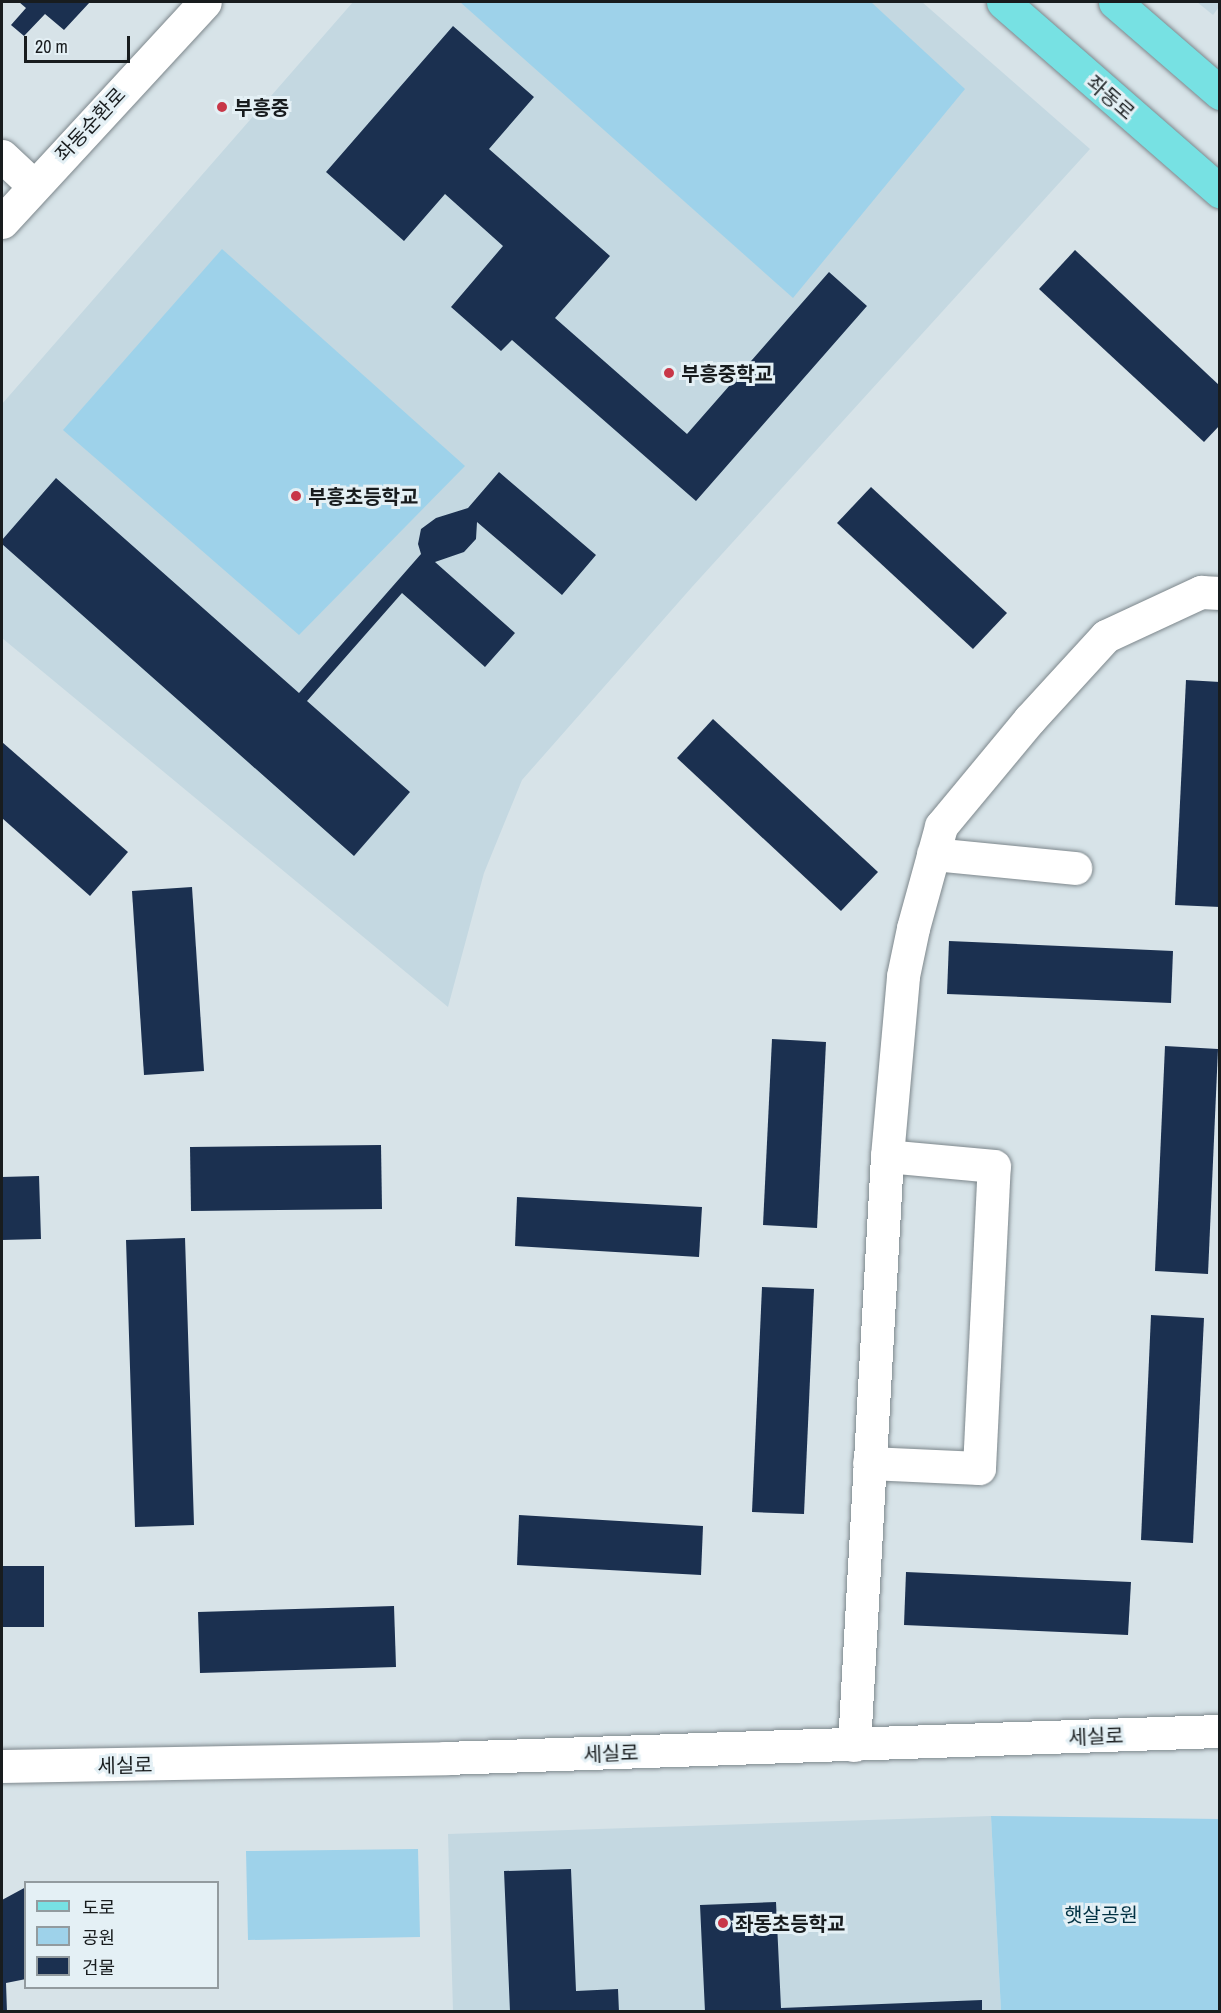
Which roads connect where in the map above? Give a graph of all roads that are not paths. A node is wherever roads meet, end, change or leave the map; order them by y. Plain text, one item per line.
1 (206, 2) edge
2 (1003, 2) edge
3 (1115, 2) edge
4 (1220, 93) edge
5 (2, 156) edge
6 (33, 185) junction
7 (1220, 191) edge
8 (2, 222) edge
9 (1220, 593) edge
10 (933, 854) junction
11 (1075, 868) dead end
12 (887, 1156) junction
13 (869, 1463) junction
14 (1220, 1731) edge
15 (854, 1744) junction
16 (2, 1766) edge

1 - 6 street, 좌동순환로
2 - 7 main road, 좌동로
3 - 4 main road
5 - 6 street
6 - 8 street, 좌동순환로
9 - 10 street
10 - 11 street
10 - 12 street
12 - 13 street
12 - 13 street
13 - 15 street
14 - 15 street, 세실로
15 - 16 street, 세실로

